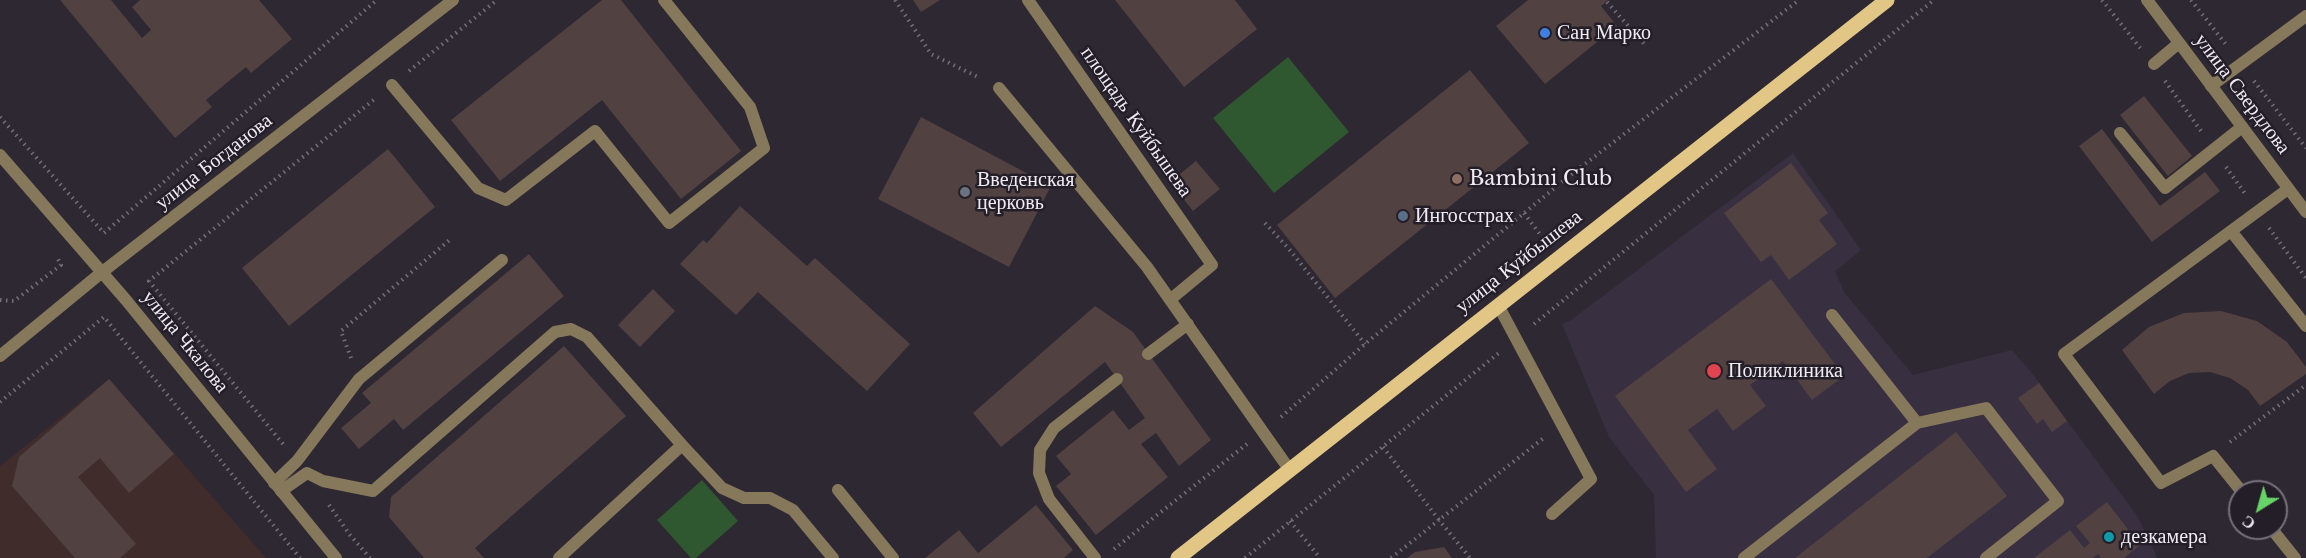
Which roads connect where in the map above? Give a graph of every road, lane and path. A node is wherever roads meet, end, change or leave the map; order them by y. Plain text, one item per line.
1 (377, 0) edge
2 (453, 0) edge
3 (497, 0) edge
4 (664, 0) edge
5 (895, 0) edge
6 (1028, 0) edge
7 (1799, 0) edge
8 (1887, 0) edge
9 (1934, 0) edge
10 (2147, 0) edge
11 (1606, 2) dead end
12 (2306, 16) edge
13 (2179, 43) junction
14 (1646, 46) dead end
15 (2154, 64) dead end
16 (392, 85) junction
17 (2211, 86) junction
18 (999, 87) joint
19 (0, 117) edge
20 (2242, 127) junction
21 (2120, 133) dead end
22 (0, 155) edge
23 (2288, 189) junction
24 (2306, 212) edge
25 (1265, 223) dead end
26 (2231, 231) junction
27 (452, 238) dead end
28 (502, 260) dead end
29 (61, 265) dead end
30 (101, 273) junction
31 (1171, 298) junction
32 (0, 300) edge
33 (1498, 305) junction
34 (1833, 315) dead end
35 (1188, 324) junction
36 (2306, 326) edge
37 (1516, 339) junction
38 (1365, 344) junction
39 (1148, 354) dead end
40 (0, 356) edge
41 (359, 379) junction
42 (1117, 379) dead end
43 (2306, 385) edge
44 (0, 402) edge
45 (1917, 423) junction
46 (1562, 424) junction
47 (1262, 433) junction
48 (682, 445) junction
49 (1383, 447) junction
50 (2213, 456) junction
51 (297, 461) junction
52 (1289, 469) junction
53 (307, 473) junction
54 (2232, 480) edge
55 (278, 487) junction
56 (838, 490) dead end
57 (1552, 514) dead end
58 (1439, 520) junction
59 (1290, 521) junction
60 (2281, 540) edge
61 (1112, 551) dead end
62 (300, 558) edge
63 (336, 558) edge
64 (370, 558) edge
65 (559, 558) edge
66 (833, 558) edge
67 (893, 558) edge
68 (1095, 558) edge
69 (1178, 558) edge
70 (1245, 558) edge
71 (1320, 558) edge
72 (1391, 558) edge
73 (1470, 558) edge
74 (1744, 558) edge
75 (1986, 558) edge
76 (2295, 558) edge

1 - 19 path
2 - 30 street, улица Богданова
3 - 16 path
4 - 16 street
5 - 18 path
6 - 31 street, площадь Куйбышева
7 - 38 path
8 - 33 main road, улица Куйбышева
9 - 37 path
10 - 13 street, улица Свердлова
11 - 14 path
12 - 17 street
13 - 15 street
13 - 17 street, улица Свердлова
16 - 51 path
17 - 20 street, улица Свердлова
18 - 31 street
20 - 21 street
20 - 23 street, улица Свердлова
22 - 30 street, улица Чкалова
23 - 24 street, улица Свердлова
23 - 26 street
25 - 38 path
26 - 36 street
26 - 50 street
27 - 41 path
28 - 41 street
29 - 32 path
30 - 40 street, улица Богданова
30 - 55 street, улица Чкалова
31 - 35 street
33 - 37 street
33 - 52 main road, улица Куйбышева
34 - 45 street
35 - 39 street
35 - 47 street
37 - 46 street
37 - 49 path
38 - 47 path
41 - 51 street
42 - 68 street
43 - 50 path
44 - 62 path
45 - 74 street
45 - 75 street
46 - 57 street
46 - 58 path
47 - 52 street
47 - 61 path
48 - 53 street
48 - 65 street
48 - 66 street
49 - 58 path
49 - 59 path
50 - 54 street
51 - 55 street
52 - 69 main road, улица Куйбышева
53 - 55 street
53 - 64 path
55 - 63 street, улица Чкалова
56 - 67 street
58 - 72 path
58 - 73 path
59 - 70 path
59 - 71 path
60 - 76 street

